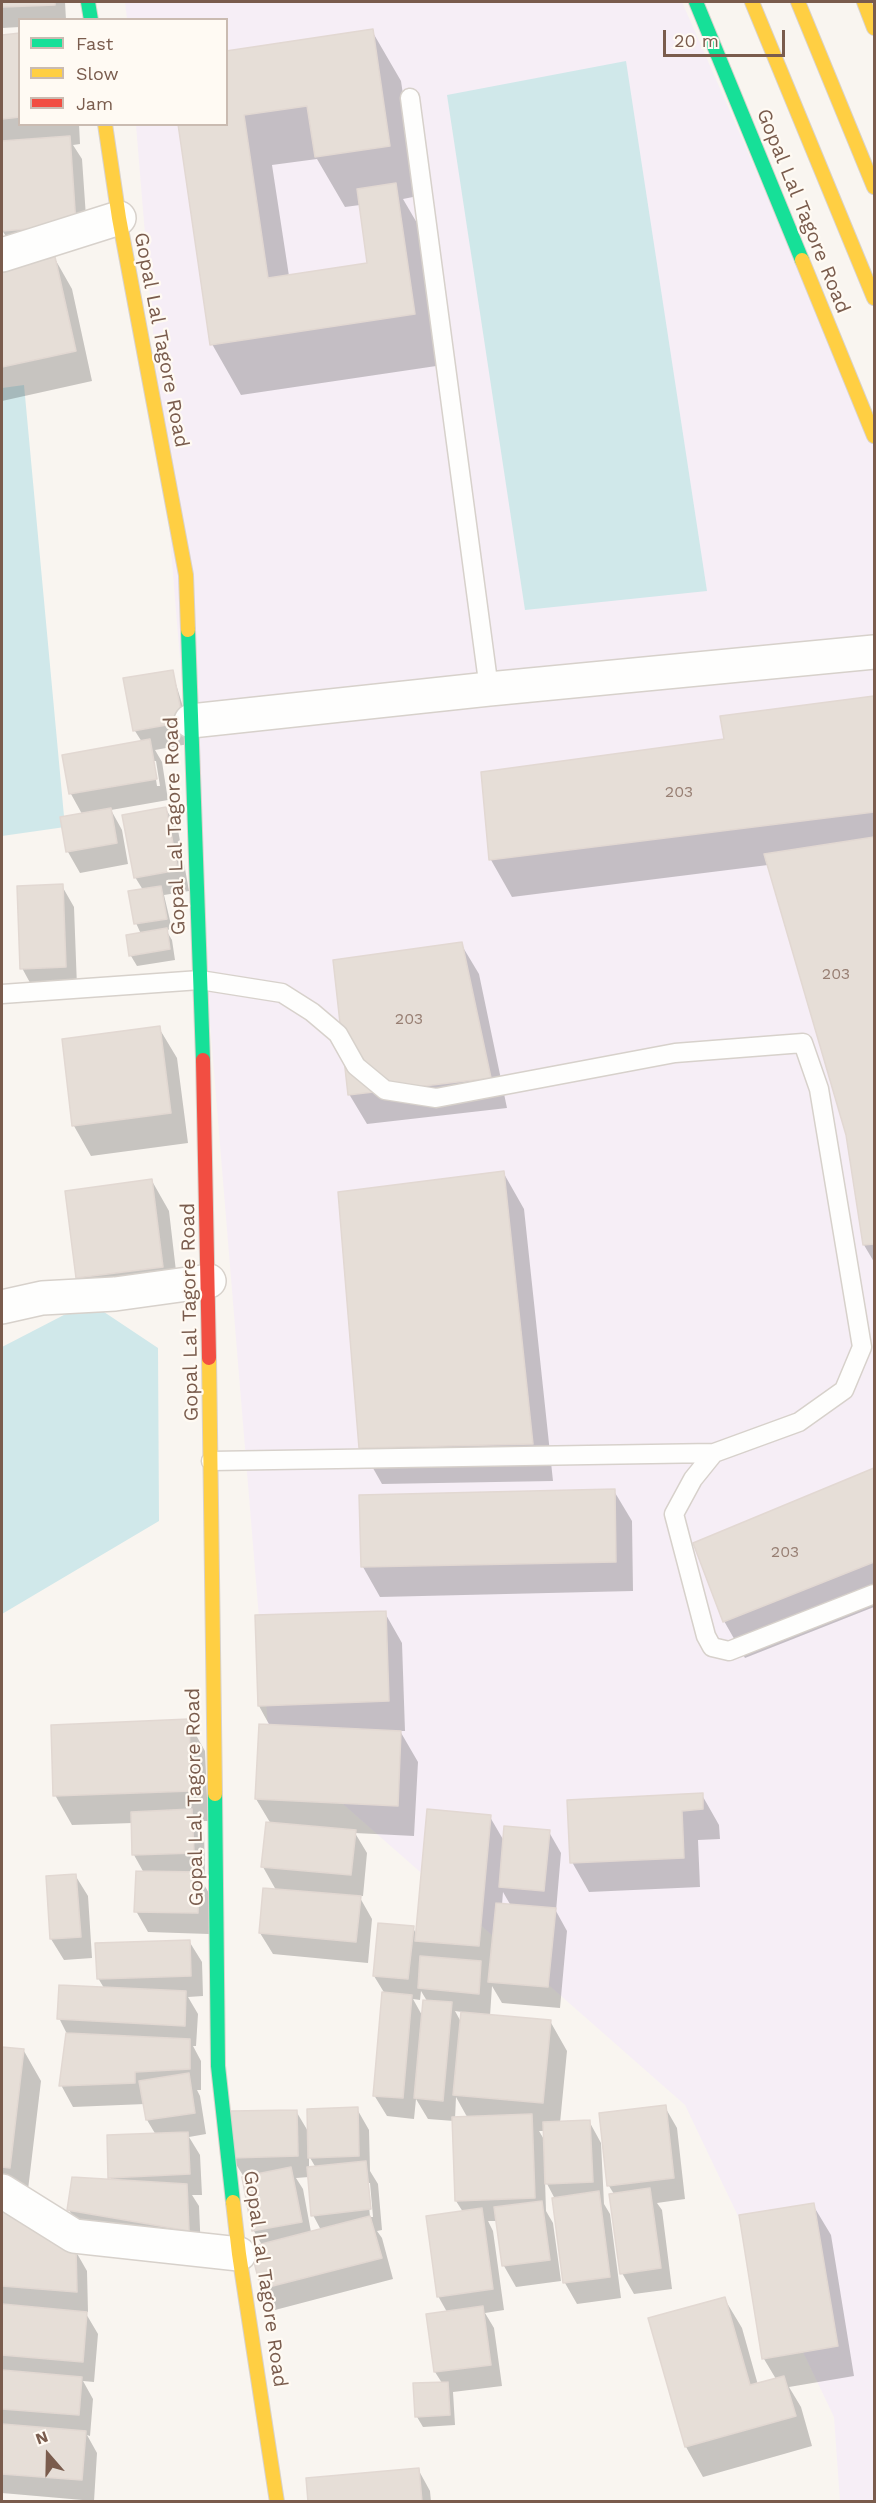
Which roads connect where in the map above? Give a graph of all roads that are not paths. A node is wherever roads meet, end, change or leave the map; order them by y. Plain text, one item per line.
1 (88, 2) edge
2 (696, 2) edge
3 (752, 2) edge
4 (798, 2) edge
5 (864, 2) edge
6 (91, 18) edge
7 (874, 28) edge
8 (410, 98) dead end
9 (105, 126) edge
10 (874, 187) edge
11 (118, 218) junction
12 (2, 255) edge
13 (874, 298) edge
14 (874, 436) edge
15 (874, 652) edge
16 (489, 688) junction
17 (191, 721) junction
18 (200, 980) junction
19 (2, 994) edge
20 (208, 1281) junction
21 (2, 1307) edge
22 (714, 1453) junction
23 (211, 1461) junction
24 (874, 1594) edge
25 (2, 2190) edge
26 (239, 2254) junction
27 (277, 2502) edge

1 - 6 street
2 - 14 street, Gopal Lal Tagore Road
3 - 13 street
4 - 10 street
5 - 7 street
8 - 16 lane
9 - 11 street, Gopal Lal Tagore Road
11 - 12 street
11 - 17 street, Gopal Lal Tagore Road
15 - 16 street
16 - 17 street
17 - 18 street, Gopal Lal Tagore Road
18 - 19 lane
18 - 20 street, Gopal Lal Tagore Road
18 - 22 lane
20 - 21 street
20 - 23 street, Gopal Lal Tagore Road
22 - 23 lane
22 - 24 lane
23 - 26 street, Gopal Lal Tagore Road
25 - 26 street
26 - 27 street, Gopal Lal Tagore Road

